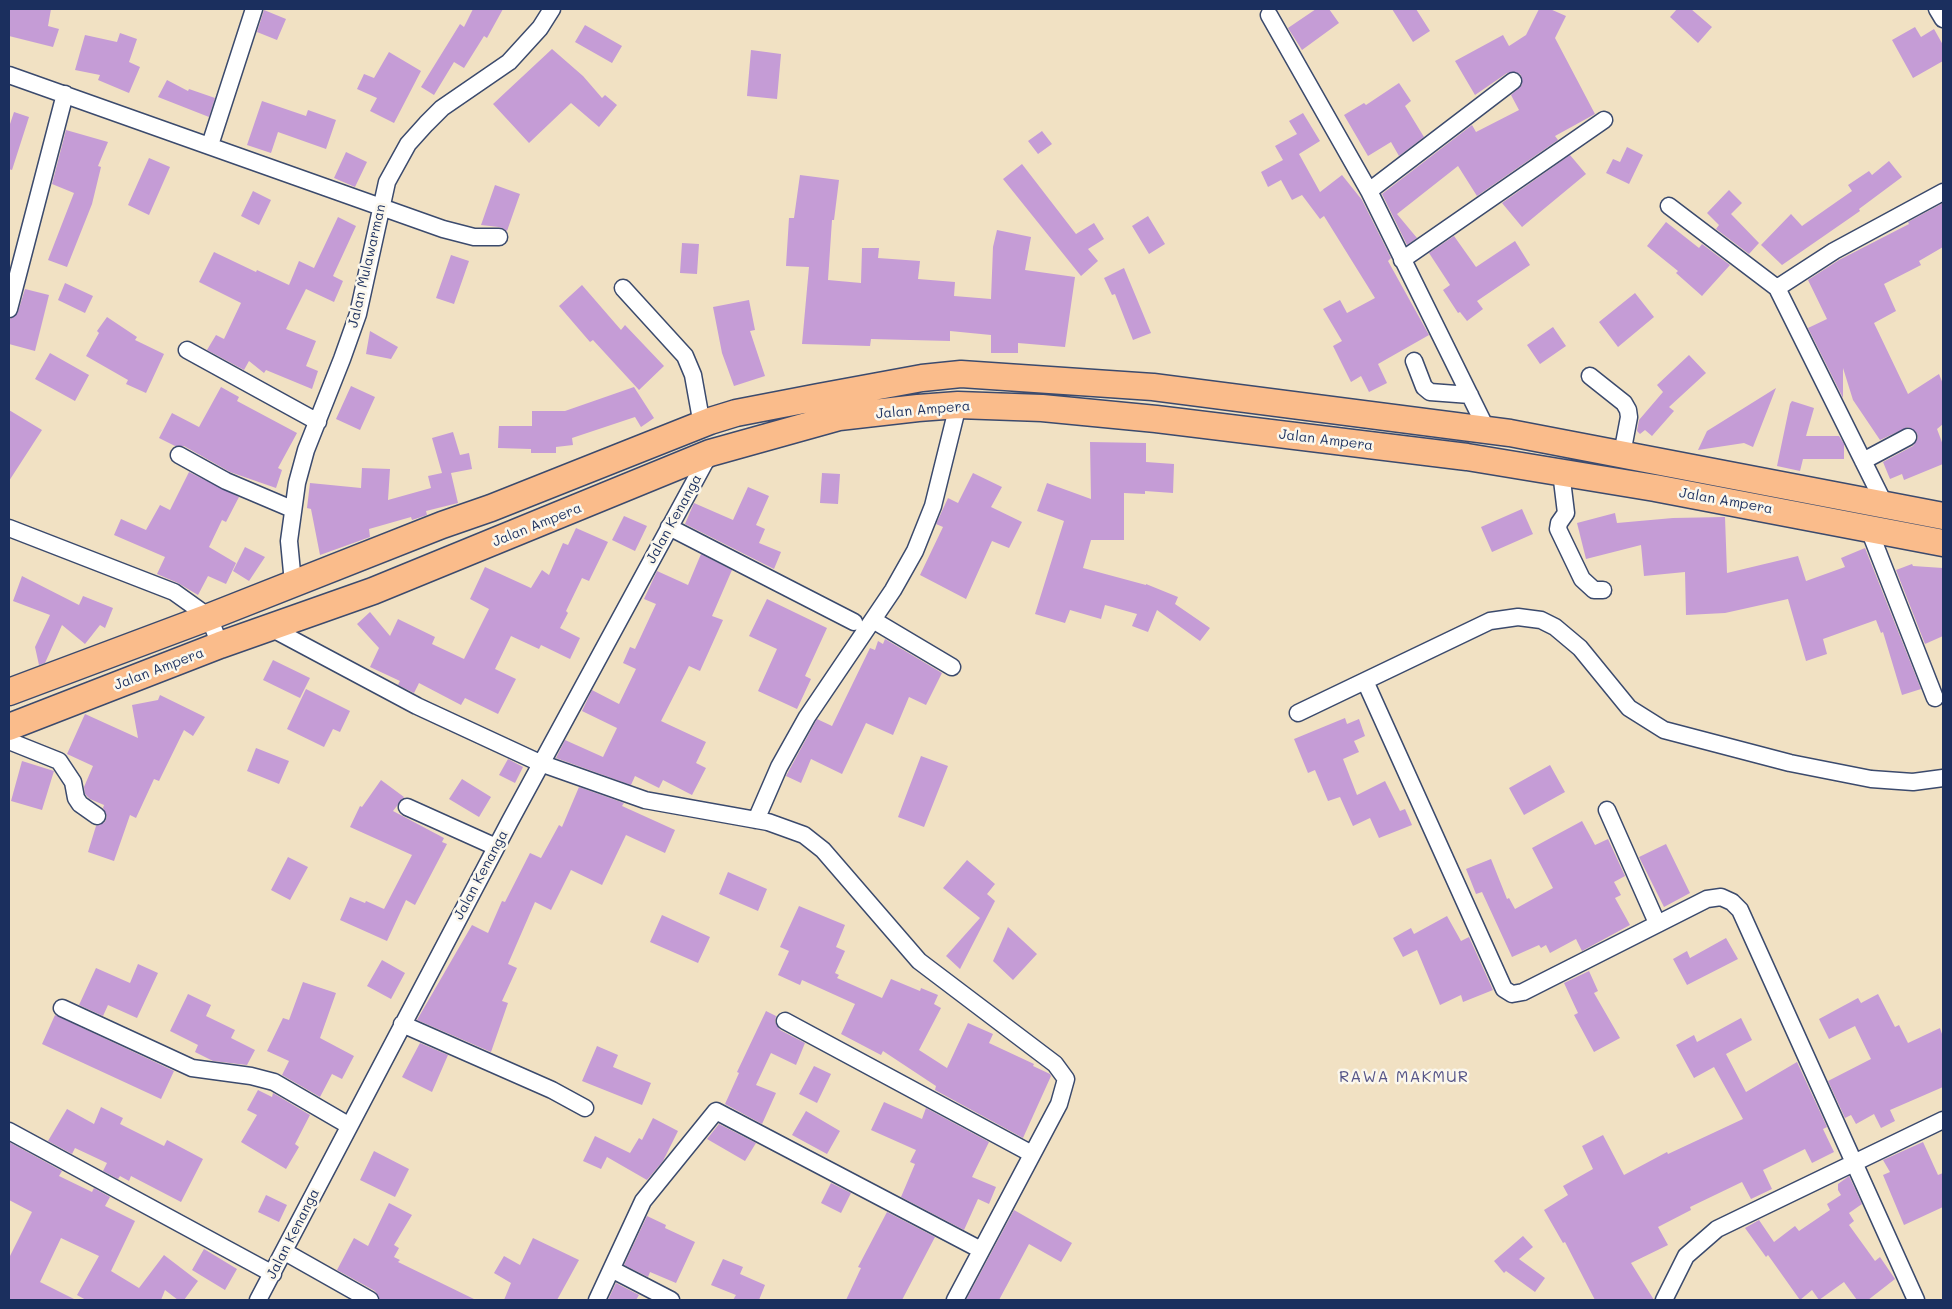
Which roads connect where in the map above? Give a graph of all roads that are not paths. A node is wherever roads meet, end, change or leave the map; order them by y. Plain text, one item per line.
1 (254, 9) edge
2 (552, 9) edge
3 (1937, 9) edge
4 (1269, 15) dead end
5 (1943, 19) edge
6 (9, 75) edge
7 (1513, 81) dead end
8 (64, 94) junction
9 (1604, 120) dead end
10 (210, 145) junction
11 (1369, 191) junction
12 (1943, 192) edge
13 (1669, 206) dead end
14 (381, 207) junction
15 (499, 237) dead end
16 (1402, 260) junction
17 (623, 288) dead end
18 (1777, 288) junction
19 (9, 309) edge
20 (187, 350) dead end
21 (1414, 361) dead end
22 (1590, 376) dead end
23 (1470, 395) junction
24 (958, 405) junction
25 (318, 422) junction
26 (702, 425) junction
27 (1488, 432) junction
28 (1908, 437) dead end
29 (710, 453) junction
30 (178, 454) dead end
31 (1622, 454) junction
32 (1863, 461) junction
33 (1661, 462) junction
34 (1561, 472) junction
35 (1655, 488) junction
36 (1885, 505) junction
37 (292, 509) junction
38 (1943, 516) edge
39 (669, 527) junction
40 (1868, 527) junction
41 (9, 528) edge
42 (1943, 543) edge
43 (293, 583) junction
44 (1603, 590) dead end
45 (209, 616) junction
46 (872, 620) junction
47 (854, 622) dead end
48 (269, 627) junction
49 (220, 645) junction
50 (952, 667) dead end
51 (1365, 681) junction
52 (9, 692) edge
53 (1935, 698) dead end
54 (1298, 713) dead end
55 (9, 727) edge
56 (9, 741) edge
57 (540, 763) junction
58 (1943, 778) edge
59 (407, 807) dead end
60 (1607, 810) dead end
61 (97, 816) dead end
62 (756, 820) junction
63 (496, 848) junction
64 (1657, 923) junction
65 (62, 1008) dead end
66 (785, 1021) dead end
67 (402, 1024) junction
68 (585, 1108) dead end
69 (1943, 1120) edge
70 (348, 1125) junction
71 (9, 1131) edge
72 (1032, 1154) junction
73 (1854, 1161) junction
74 (981, 1250) junction
75 (284, 1252) junction
76 (613, 1270) junction
77 (273, 1274) junction
78 (258, 1300) edge
79 (370, 1300) edge
80 (597, 1300) edge
81 (671, 1300) edge
82 (955, 1300) edge
83 (1664, 1300) edge
84 (1916, 1300) edge

1 - 10 street
2 - 14 street, Jalan Mulawarman
3 - 5 street
4 - 11 street
6 - 8 street
7 - 11 street
8 - 10 street
8 - 19 street
9 - 16 street
10 - 14 street
11 - 16 street
12 - 18 street
13 - 18 street
14 - 15 street
14 - 25 street, Jalan Mulawarman
16 - 23 street
17 - 26 street
18 - 32 street
20 - 25 street
21 - 23 street
22 - 31 street
23 - 27 street
24 - 29 main road, Jalan Ampera
24 - 34 main road, Jalan Ampera
24 - 46 street
25 - 37 street, Jalan Mulawarman
26 - 27 main road, Jalan Ampera
26 - 43 main road, Jalan Ampera
27 - 31 main road, Jalan Ampera
28 - 32 street
29 - 39 street, Jalan Kenanga
29 - 48 main road, Jalan Ampera
30 - 37 street
31 - 33 main road, Jalan Ampera
32 - 36 street
33 - 35 main road
33 - 36 main road, Jalan Ampera
34 - 35 main road, Jalan Ampera
34 - 44 street
35 - 40 main road, Jalan Ampera
36 - 38 main road, Jalan Ampera
37 - 43 street, Jalan Mulawarman
39 - 47 street
39 - 57 street, Jalan Kenanga
40 - 42 main road, Jalan Ampera
40 - 53 street
41 - 45 street
43 - 45 main road, Jalan Ampera
45 - 49 street
45 - 52 main road, Jalan Ampera
46 - 50 street
46 - 62 street
48 - 49 main road, Jalan Ampera
48 - 57 street
49 - 55 main road, Jalan Ampera
51 - 54 street
51 - 58 street
51 - 64 street
56 - 61 street
57 - 62 street
57 - 63 street, Jalan Kenanga
59 - 63 street
60 - 64 street
62 - 72 street
63 - 67 street, Jalan Kenanga
64 - 73 street
65 - 70 street
66 - 72 street
67 - 68 street
67 - 70 street, Jalan Kenanga
69 - 73 street
70 - 75 street, Jalan Kenanga
71 - 77 street
72 - 74 street
73 - 83 street
73 - 84 street
74 - 76 street
74 - 82 street
75 - 77 street, Jalan Kenanga
75 - 79 street
76 - 80 street
76 - 81 street
77 - 78 street, Jalan Kenanga

